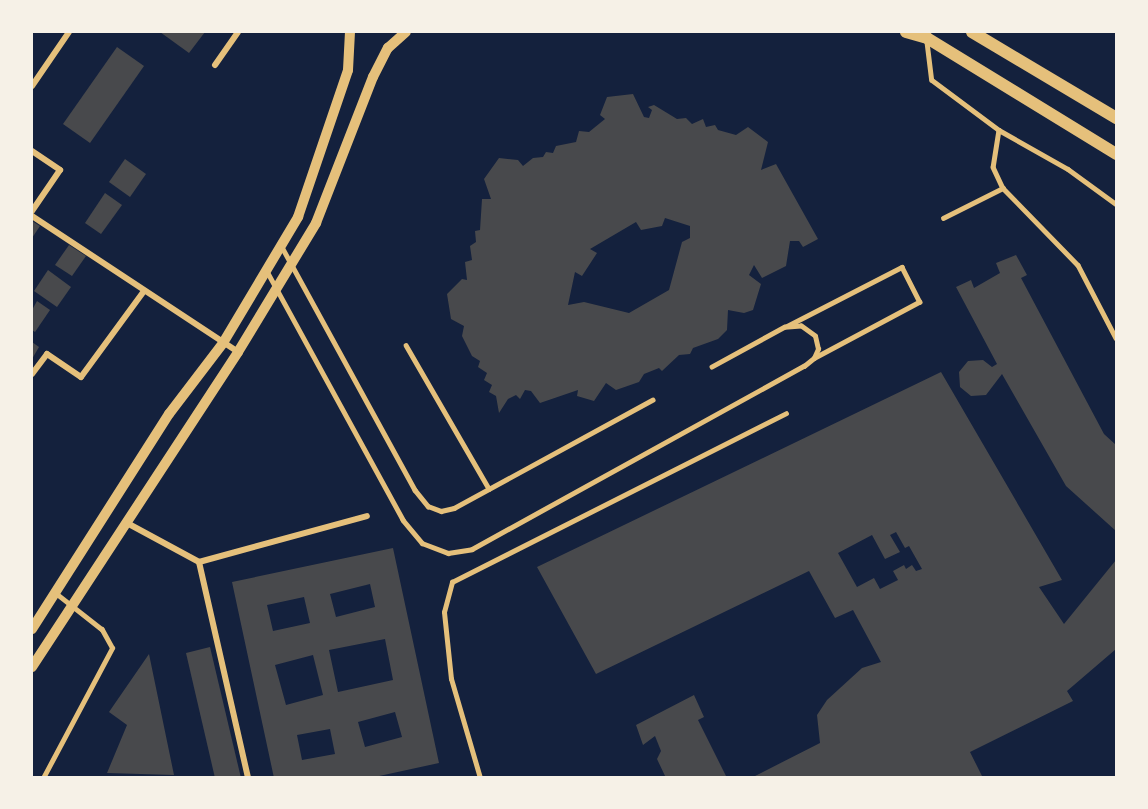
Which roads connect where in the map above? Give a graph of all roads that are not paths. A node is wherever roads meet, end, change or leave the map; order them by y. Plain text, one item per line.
1 (69, 32) edge
2 (238, 32) edge
3 (350, 32) edge
4 (406, 32) edge
5 (906, 32) edge
6 (972, 32) edge
7 (927, 38) junction
8 (215, 65) dead end
9 (32, 86) edge
10 (1116, 118) edge
11 (999, 130) junction
12 (32, 151) edge
13 (1116, 154) edge
14 (1003, 188) junction
15 (1116, 204) edge
16 (32, 211) edge
17 (32, 216) edge
18 (943, 218) dead end
19 (282, 247) junction
20 (291, 263) junction
21 (268, 273) junction
22 (276, 288) junction
23 (144, 291) junction
24 (785, 327) junction
25 (1116, 338) edge
26 (223, 343) junction
27 (406, 345) dead end
28 (238, 352) junction
29 (814, 358) junction
30 (712, 367) dead end
31 (32, 374) edge
32 (652, 400) dead end
33 (786, 413) dead end
34 (489, 489) junction
35 (367, 516) dead end
36 (127, 523) junction
37 (199, 562) junction
38 (55, 593) junction
39 (72, 606) junction
40 (32, 629) edge
41 (32, 667) edge
42 (43, 777) edge
43 (248, 777) edge
44 (480, 777) edge

1 - 9 street
2 - 8 street
3 - 19 street
4 - 20 street
5 - 7 main road
6 - 10 main road
7 - 11 lane
7 - 13 main road
11 - 14 lane
11 - 15 lane
12 - 16 street
14 - 18 lane
14 - 25 lane
17 - 23 street
19 - 20 lane
19 - 21 street
20 - 22 street
20 - 34 lane
21 - 22 lane
21 - 26 street
22 - 28 street
22 - 29 lane
23 - 26 street
23 - 31 street
24 - 29 lane
24 - 29 lane
24 - 30 lane
26 - 28 street
26 - 38 street
27 - 34 lane
28 - 36 street
32 - 34 lane
33 - 44 lane
35 - 37 street
36 - 37 street
36 - 39 street
37 - 43 street
38 - 39 lane
38 - 40 street
39 - 41 street
39 - 42 lane

